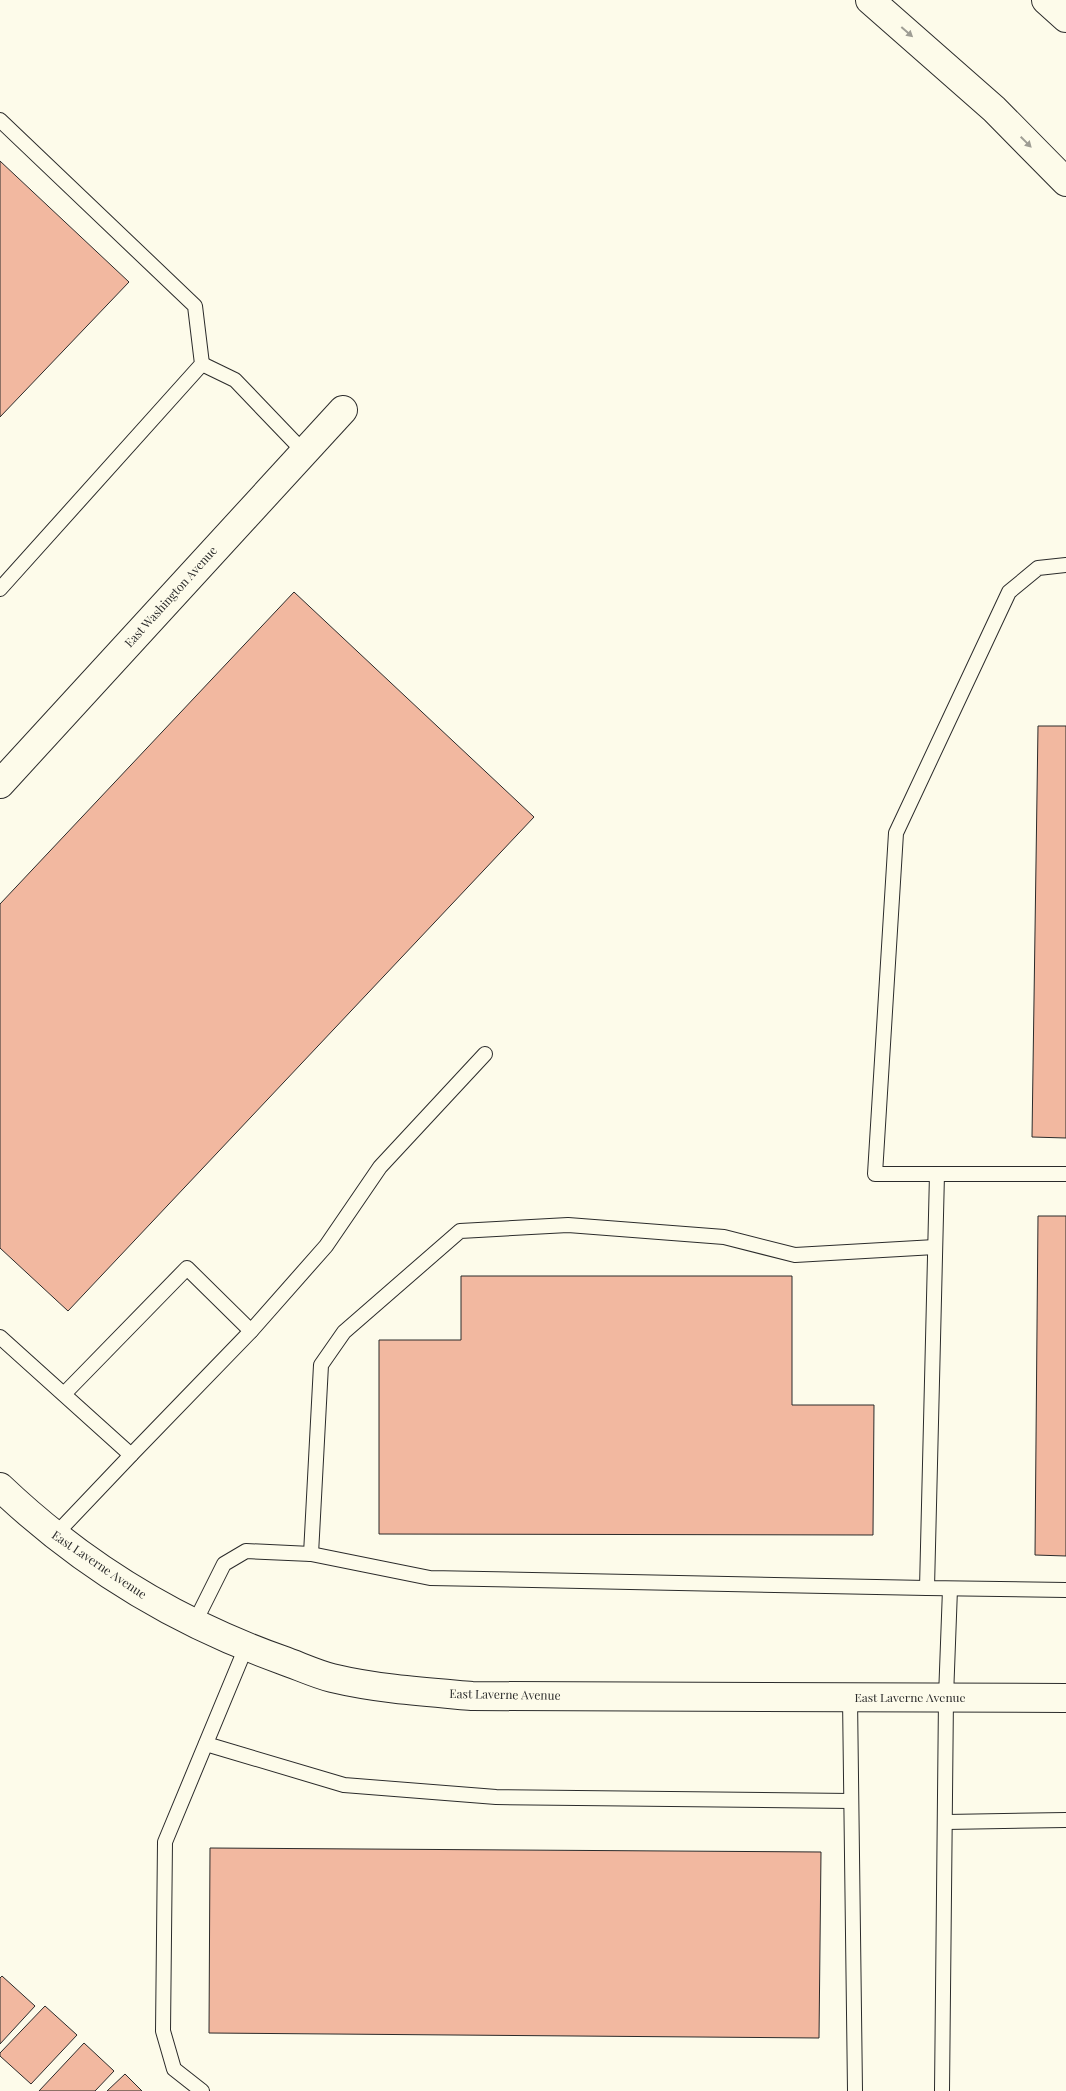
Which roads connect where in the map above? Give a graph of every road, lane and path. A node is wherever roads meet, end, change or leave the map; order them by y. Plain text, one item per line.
1 (870, 0) edge
2 (1046, 0) edge
3 (1066, 18) edge
4 (0, 120) edge
5 (1066, 182) edge
6 (202, 364) junction
7 (343, 410) dead end
8 (304, 452) junction
9 (1066, 564) edge
10 (0, 589) edge
11 (0, 784) edge
12 (485, 1054) dead end
13 (937, 1174) junction
14 (1066, 1174) edge
15 (935, 1247) junction
16 (251, 1331) junction
17 (0, 1337) edge
18 (64, 1394) junction
19 (131, 1455) junction
20 (0, 1487) edge
21 (54, 1536) junction
22 (311, 1554) junction
23 (927, 1588) junction
24 (950, 1589) junction
25 (1066, 1590) edge
26 (194, 1624) junction
27 (246, 1647) junction
28 (946, 1697) junction
29 (850, 1698) junction
30 (1066, 1698) edge
31 (206, 1744) junction
32 (851, 1800) junction
33 (1066, 1820) edge
34 (946, 1822) junction
35 (202, 2091) edge
36 (855, 2091) edge
37 (942, 2091) edge

1 -> 5 main road
2 - 3 main road
4 - 6 lane
6 - 8 lane
6 - 10 lane
7 - 8 main road, East Washington Avenue
8 - 11 main road, East Washington Avenue
9 - 13 lane
12 - 16 lane
13 - 14 lane
13 - 15 lane
15 - 22 lane
15 - 23 lane
16 - 18 lane
16 - 19 lane
17 - 18 lane
18 - 19 lane
19 - 21 lane
20 - 21 main road, East Laverne Avenue
21 - 26 main road, East Laverne Avenue
22 - 23 lane
22 - 26 lane
23 - 24 lane
24 - 25 lane
24 - 28 lane
26 - 27 main road, East Laverne Avenue
27 - 29 main road, East Laverne Avenue
27 - 31 lane
28 - 29 main road, East Laverne Avenue
28 - 30 main road, East Laverne Avenue
28 - 34 lane
29 - 32 lane
31 - 32 lane
31 - 35 lane
32 - 36 lane
33 - 34 lane
34 - 37 lane

